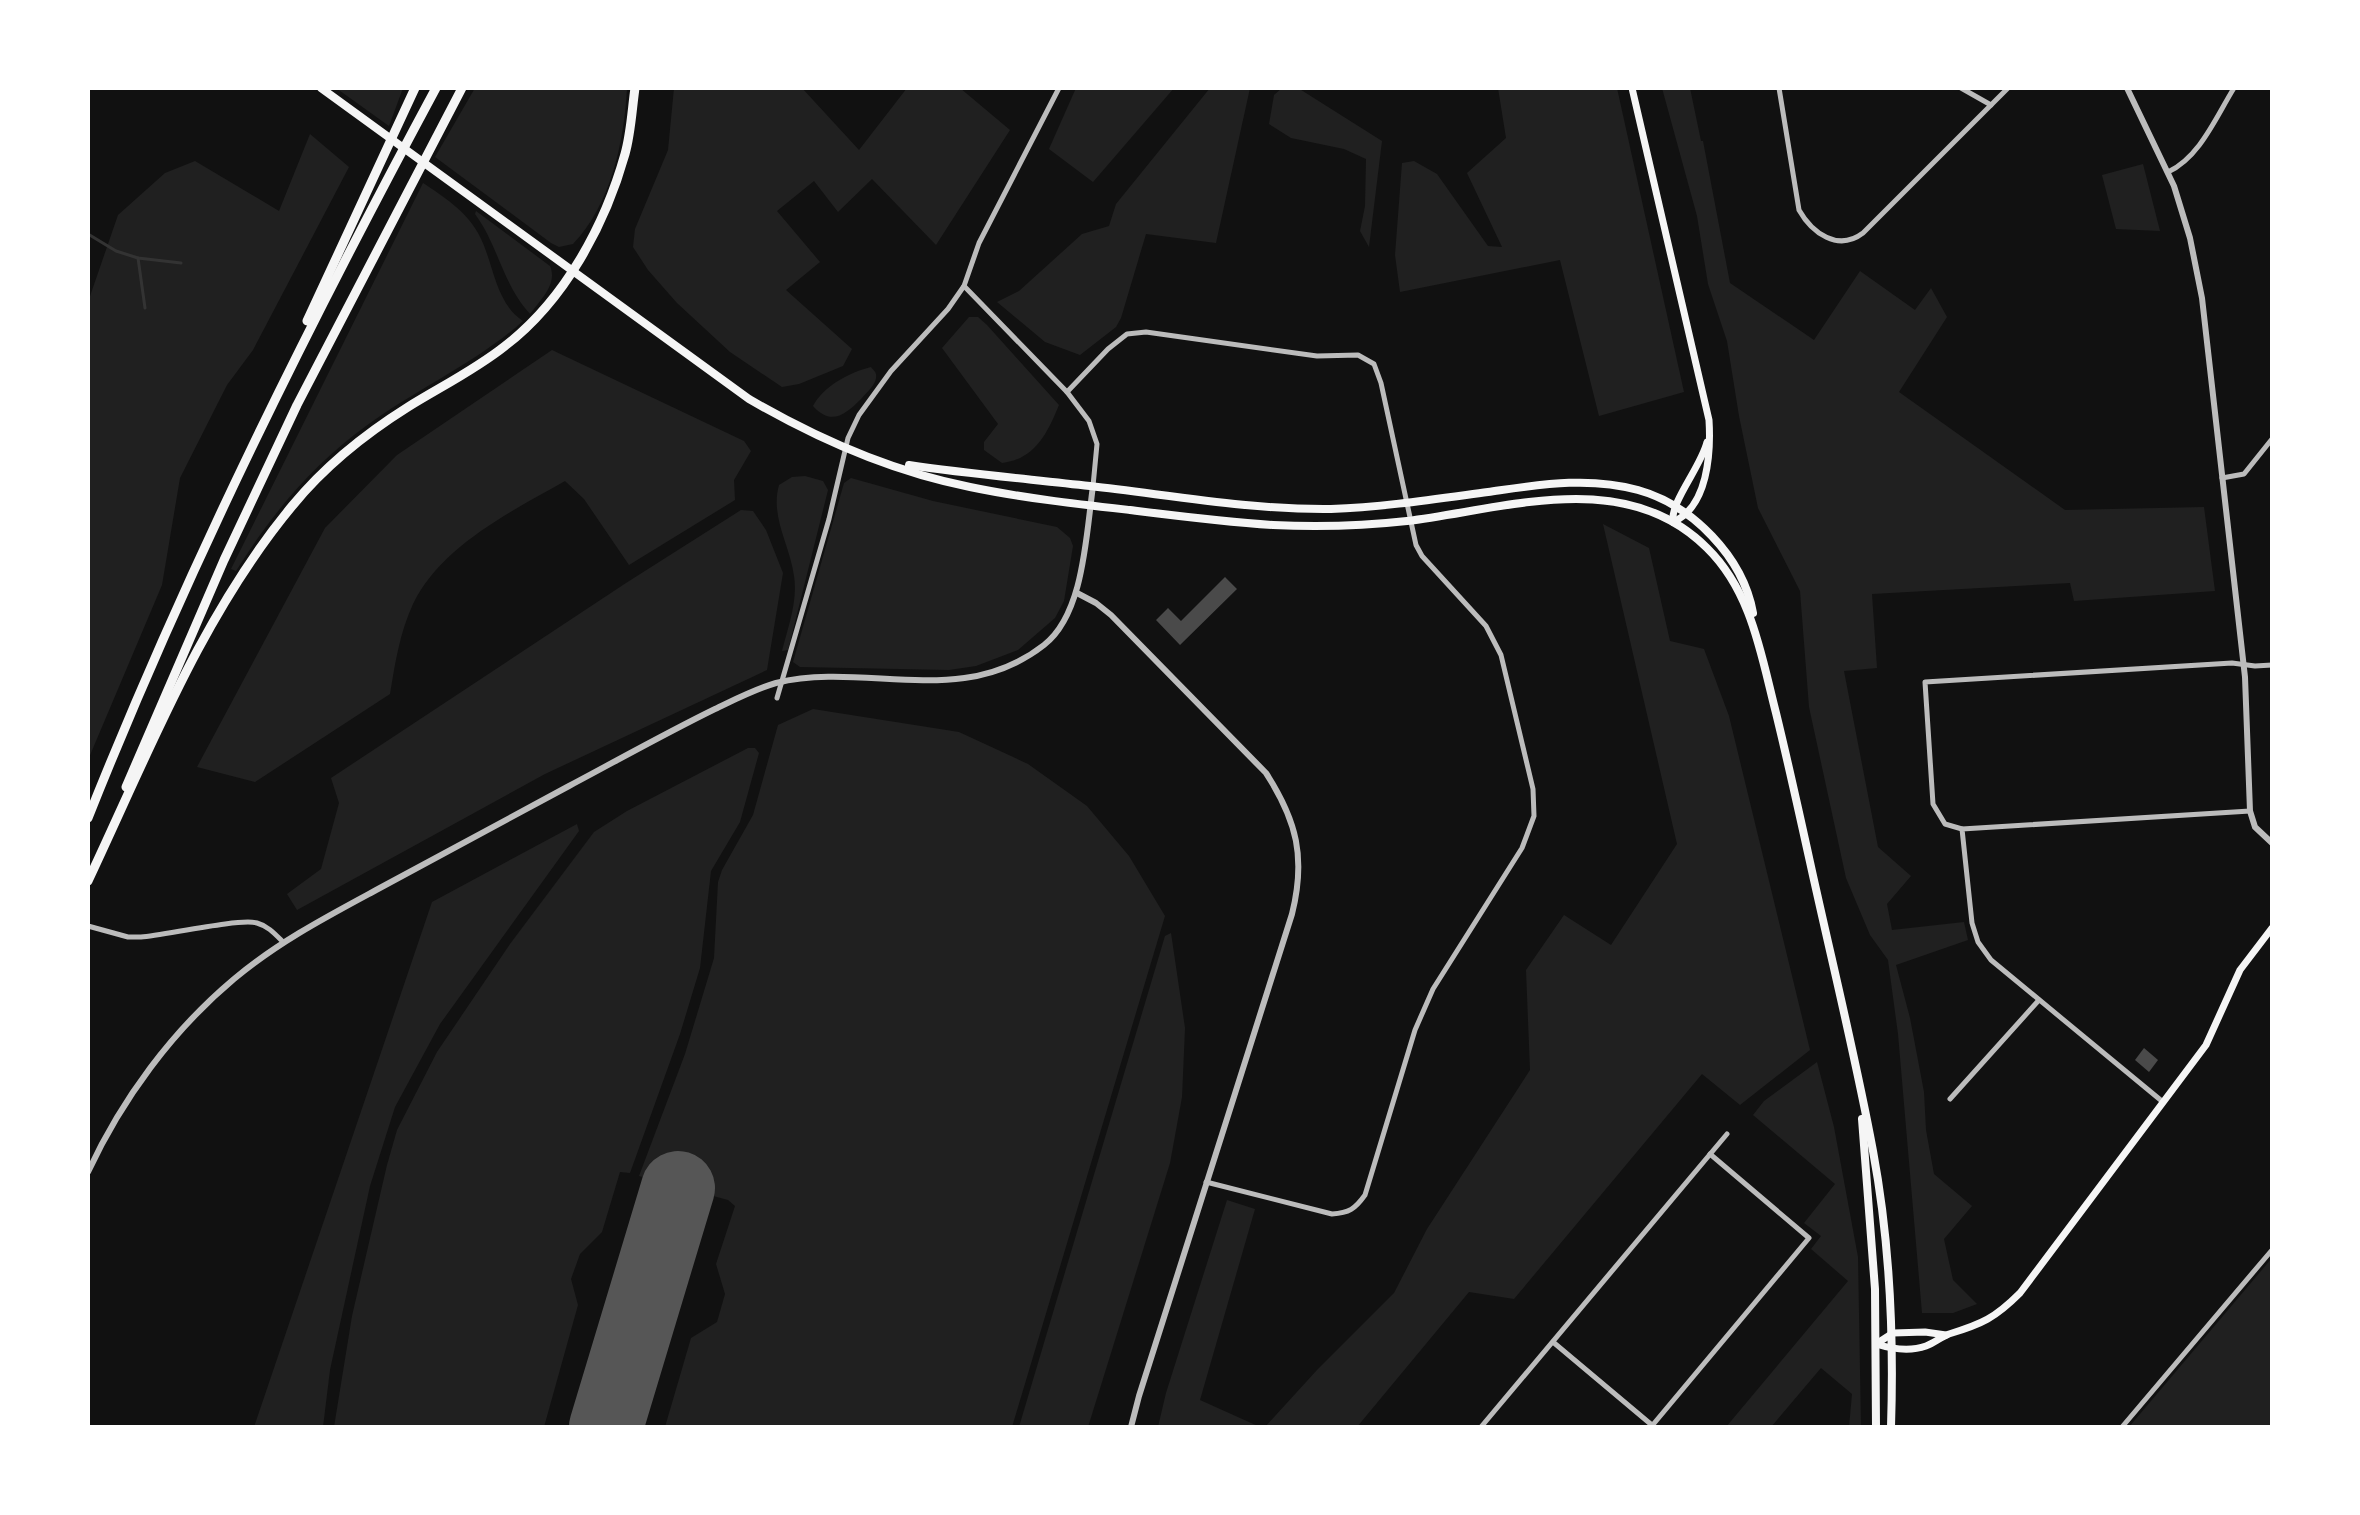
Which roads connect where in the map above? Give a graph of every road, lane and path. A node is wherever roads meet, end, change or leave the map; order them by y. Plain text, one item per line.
1 (321, 88) edge
2 (415, 88) edge
3 (436, 88) edge
4 (462, 88) edge
5 (635, 88) edge
6 (1059, 88) edge
7 (1632, 88) edge
8 (1779, 88) edge
9 (1961, 88) edge
10 (2008, 88) edge
11 (2127, 88) edge
12 (2234, 88) edge
13 (1991, 105) junction
14 (2168, 172) junction
15 (572, 272) junction
16 (964, 286) junction
17 (1067, 392) junction
18 (1709, 420) junction
19 (258, 431) junction
20 (2272, 439) edge
21 (845, 447) junction
22 (887, 462) junction
23 (2221, 478) junction
24 (1093, 486) junction
25 (1406, 503) junction
26 (1090, 506) junction
27 (1674, 506) junction
28 (1685, 514) junction
29 (1410, 520) junction
30 (1673, 522) junction
31 (1077, 593) junction
32 (1758, 641) junction
33 (2243, 664) junction
34 (2272, 665) edge
35 (783, 682) junction
36 (777, 698) dead end
37 (2250, 811) junction
38 (88, 818) edge
39 (1962, 829) junction
40 (2272, 843) edge
41 (88, 880) edge
42 (88, 926) edge
43 (2272, 928) edge
44 (283, 942) junction
45 (2039, 1000) junction
46 (1860, 1095) junction
47 (1950, 1099) dead end
48 (2163, 1102) junction
49 (1727, 1134) dead end
50 (1710, 1154) junction
51 (88, 1172) edge
52 (1206, 1182) junction
53 (2272, 1250) edge
54 (1893, 1333) junction
55 (1947, 1335) junction
56 (1553, 1342) junction
57 (1876, 1344) junction
58 (1893, 1349) junction
59 (1652, 1426) edge
60 (1131, 1427) edge
61 (1481, 1427) edge
62 (1876, 1427) edge
63 (1891, 1427) edge
64 (2122, 1427) edge

1 - 15 main road
2 - 19 highway
3 - 19 highway
4 - 41 highway
5 - 15 highway
6 - 16 street
7 - 18 main road
8 - 13 street
9 - 13 street
10 - 13 street
11 - 14 street
12 - 14 street
14 - 23 street
15 - 21 main road
15 - 41 highway
16 - 17 street
16 - 21 street
17 - 24 street
17 - 25 street
18 - 27 main road
18 - 28 main road
19 - 38 highway
20 - 23 street
21 - 22 main road
21 - 35 street
22 - 24 main road
22 - 26 main road
23 - 33 street
24 - 25 main road
24 - 26 street
25 - 27 main road
25 - 29 street
26 - 29 main road
26 - 31 street
27 - 28 main road
27 - 30 main road
28 - 30 main road
28 - 32 main road
29 - 30 main road
29 - 52 street
30 - 32 main road
31 - 35 street
31 - 52 street
32 - 46 main road
33 - 34 street
33 - 37 street
33 - 39 street
35 - 36 street
35 - 44 street
37 - 39 street
37 - 40 street
39 - 45 street
42 - 44 street
43 - 48 main road
44 - 51 street
45 - 47 street
45 - 48 street
46 - 54 main road
46 - 57 main road
48 - 55 main road
49 - 50 street
50 - 56 street
50 - 59 street
52 - 60 street
53 - 64 street
54 - 55 main road
54 - 57 main road
54 - 58 main road
55 - 58 main road
56 - 59 street
56 - 61 street
57 - 58 main road
57 - 62 main road
58 - 63 main road

